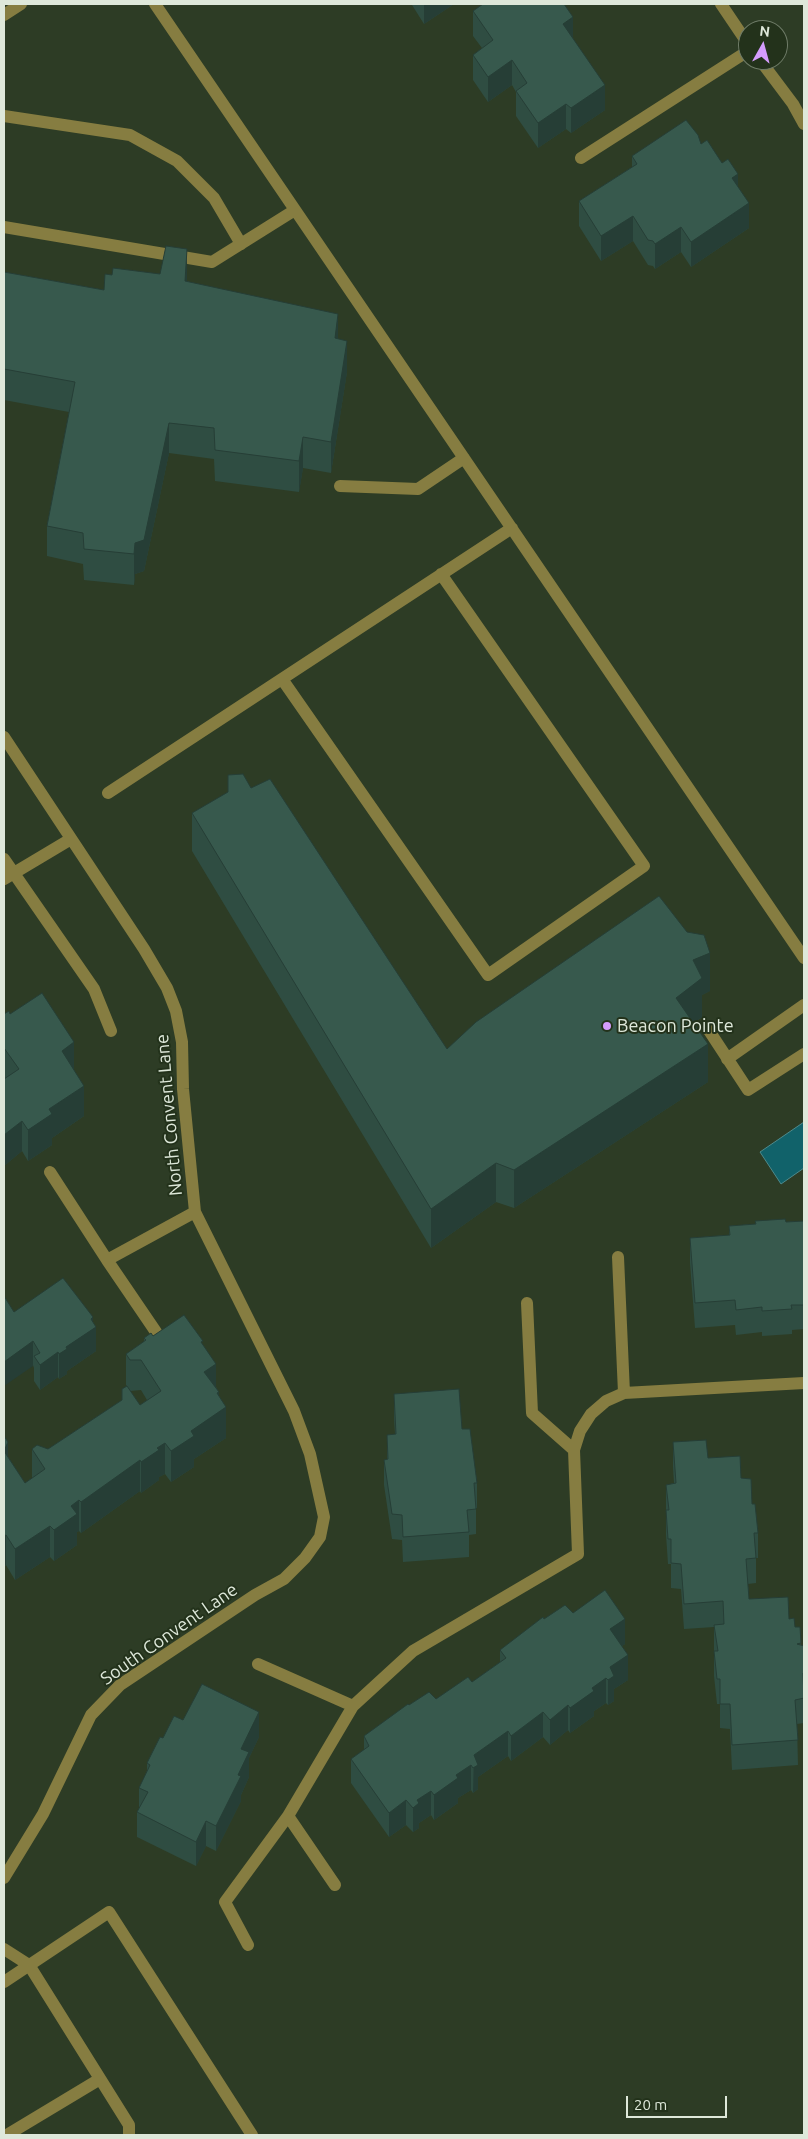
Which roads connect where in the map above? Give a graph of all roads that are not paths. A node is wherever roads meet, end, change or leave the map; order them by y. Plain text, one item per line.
1 (21, 4) edge
2 (154, 4) edge
3 (721, 4) edge
4 (4, 15) edge
5 (738, 29) edge
6 (738, 57) edge
7 (768, 70) edge
8 (804, 97) edge
9 (793, 104) junction
10 (4, 116) edge
11 (804, 124) edge
12 (581, 158) dead end
13 (295, 210) junction
14 (4, 227) edge
15 (241, 244) junction
16 (464, 458) junction
17 (340, 486) dead end
18 (512, 528) junction
19 (441, 574) junction
20 (282, 679) junction
21 (4, 738) edge
22 (108, 793) dead end
23 (71, 839) junction
24 (4, 858) edge
25 (9, 876) edge
26 (804, 958) edge
27 (804, 1005) edge
28 (708, 1029) dead end
29 (111, 1031) dead end
30 (804, 1054) edge
31 (727, 1059) junction
32 (50, 1172) dead end
33 (195, 1212) junction
34 (618, 1257) dead end
35 (107, 1260) junction
36 (527, 1303) dead end
37 (156, 1332) edge
38 (804, 1383) edge
39 (624, 1393) junction
40 (574, 1450) junction
41 (310, 1454) joint
42 (258, 1664) dead end
43 (354, 1706) junction
44 (288, 1816) junction
45 (4, 1878) edge
46 (335, 1885) dead end
47 (248, 1945) dead end
48 (4, 1949) edge
49 (29, 1965) junction
50 (4, 1982) edge
51 (100, 2078) junction
52 (7, 2135) edge
53 (129, 2135) edge
54 (252, 2135) edge

1 - 4 street
2 - 13 street
3 - 5 street
6 - 12 street
7 - 9 street
8 - 9 street
9 - 11 street
10 - 15 street
13 - 15 street
13 - 16 street
14 - 15 street
16 - 17 street
16 - 18 street
18 - 19 street
18 - 26 street
19 - 20 street
19 - 20 street
20 - 22 street
21 - 23 street, North Convent Lane
23 - 25 street
23 - 33 street, North Convent Lane
24 - 25 street
25 - 29 street
27 - 31 street
28 - 31 street
30 - 31 street
32 - 35 street
33 - 35 street
33 - 41 street, North Convent Lane
34 - 39 street
35 - 37 street
36 - 40 street
38 - 39 street
39 - 40 street
40 - 43 street
41 - 45 street, South Convent Lane
42 - 43 street
43 - 44 street
44 - 46 street
44 - 47 street
48 - 49 street
49 - 50 street
49 - 51 street
49 - 54 street
51 - 52 street
51 - 53 street

